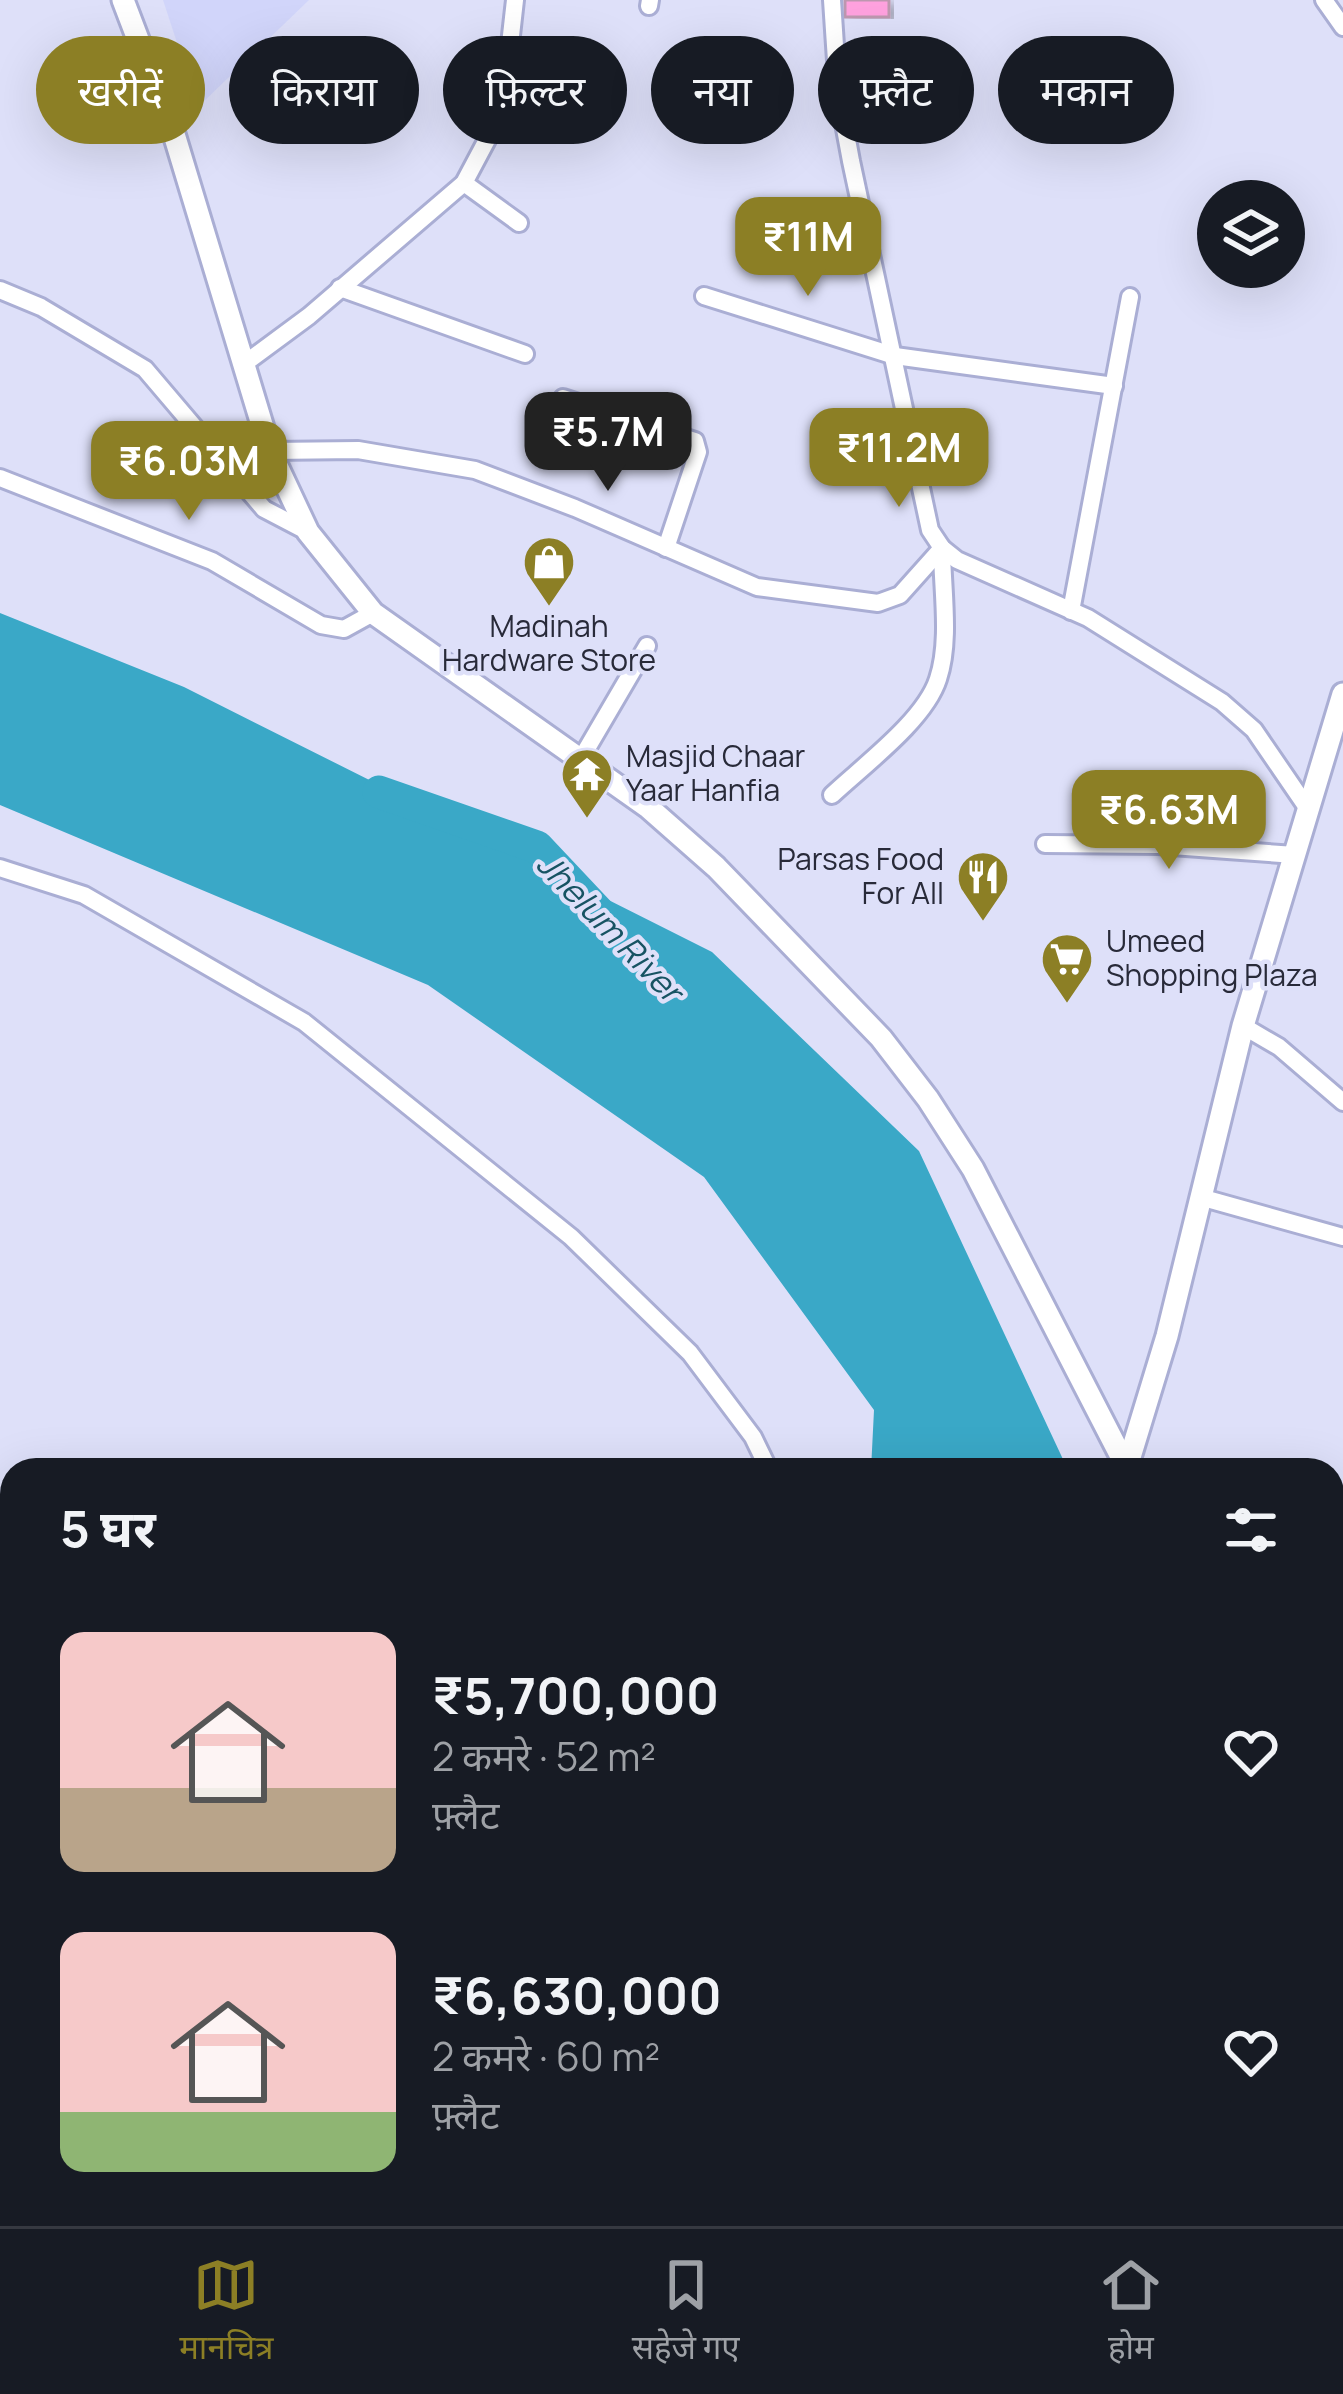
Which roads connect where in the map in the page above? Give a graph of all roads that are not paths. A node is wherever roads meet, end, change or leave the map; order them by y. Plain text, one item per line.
1 (123, 0) edge
2 (515, 0) edge
3 (832, 0) edge
4 (1324, 0) edge
5 (1343, 27) edge
6 (464, 183) junction
7 (519, 223) dead end
8 (340, 288) junction
9 (0, 290) edge
10 (704, 296) dead end
11 (1130, 297) dead end
12 (525, 354) dead end
13 (895, 356) junction
14 (244, 364) junction
15 (1114, 386) junction
16 (563, 398) dead end
17 (270, 451) junction
18 (0, 478) edge
19 (308, 532) junction
20 (666, 548) junction
21 (942, 548) junction
22 (1071, 611) junction
23 (373, 613) junction
24 (646, 646) dead end
25 (1343, 694) edge
26 (581, 757) junction
27 (832, 796) dead end
28 (1308, 809) junction
29 (1046, 844) dead end
30 (1295, 855) junction
31 (0, 868) edge
32 (1243, 1027) junction
33 (1343, 1102) edge
34 (1200, 1197) junction
35 (1343, 1237) edge
36 (763, 1458) edge
37 (1122, 1458) edge
38 (1131, 1458) edge

1 - 14 main road
2 - 6 street
3 - 13 street
4 - 5 street
6 - 7 street
6 - 8 street
8 - 12 street
8 - 14 street
9 - 19 street
10 - 13 street
11 - 15 street
13 - 15 street
13 - 21 street
14 - 17 main road
15 - 22 street
16 - 20 street
17 - 19 main road
17 - 20 street
18 - 23 street
19 - 23 main road
20 - 21 street
21 - 22 street
21 - 27 street
22 - 28 street
23 - 26 main road
24 - 26 street
25 - 28 main road
26 - 37 main road
28 - 30 main road
29 - 30 street
30 - 32 main road
31 - 36 street
32 - 33 street
32 - 34 main road
34 - 35 street
34 - 38 main road

